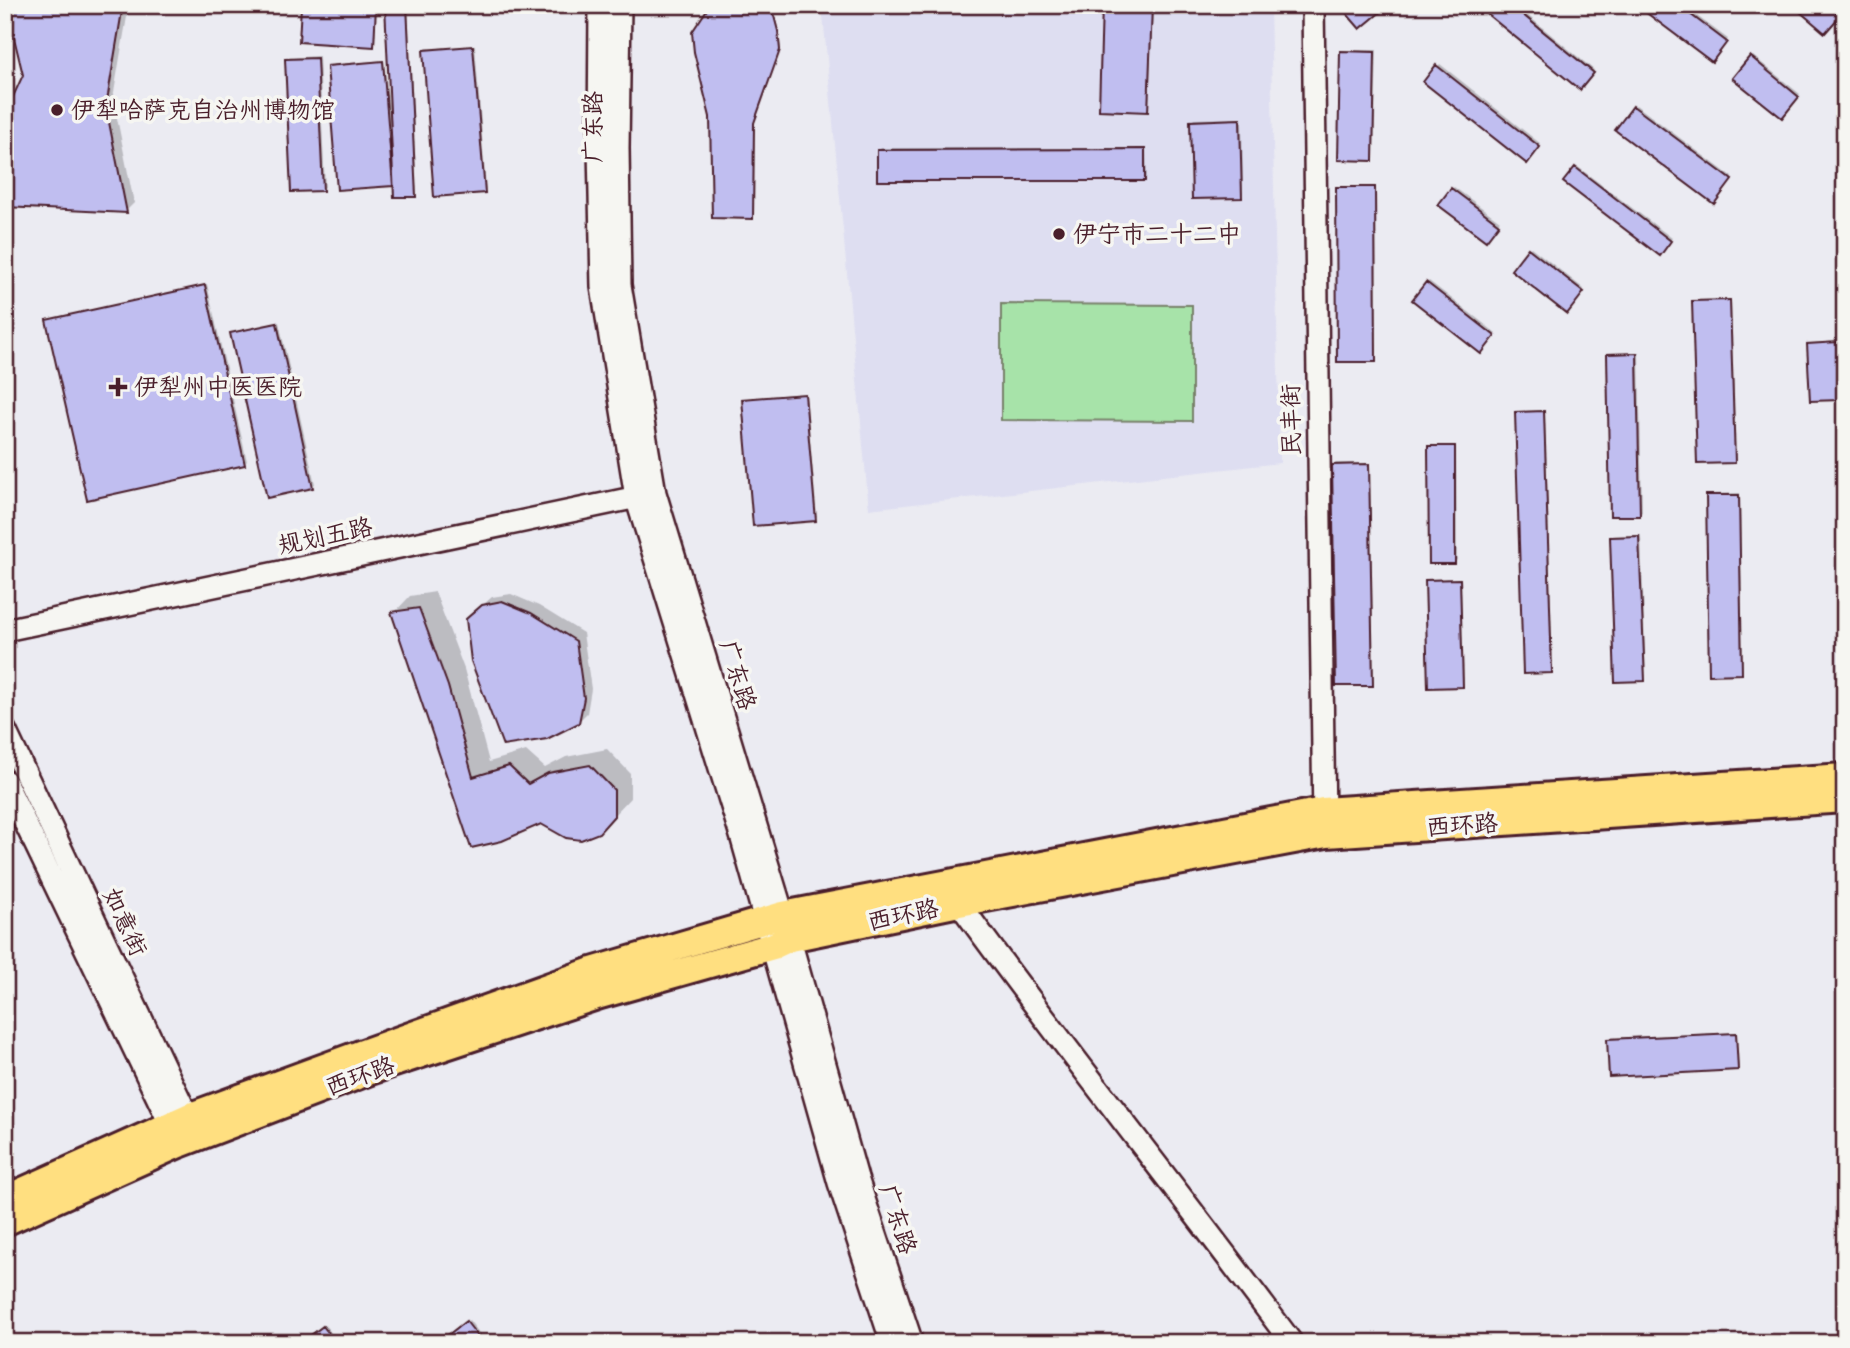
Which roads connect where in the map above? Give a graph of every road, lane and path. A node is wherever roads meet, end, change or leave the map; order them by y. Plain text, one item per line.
1 (600, 5) edge
2 (620, 5) edge
3 (1313, 5) edge
4 (645, 495) junction
5 (5, 630) edge
6 (5, 730) edge
7 (1845, 776) edge
8 (5, 781) edge
9 (1845, 799) edge
10 (1324, 822) junction
11 (959, 903) junction
12 (778, 930) junction
13 (184, 1131) junction
14 (5, 1199) edge
15 (5, 1222) edge
16 (892, 1343) edge
17 (912, 1343) edge
18 (1292, 1343) edge

1 - 4 street, 广东路
2 - 4 street, 广东路
3 - 10 street, 民丰街
4 - 5 street, 规划五路
4 - 12 street, 广东路
6 - 13 street, 如意街
7 - 10 main road, 西环路
8 - 13 street, 如意街
9 - 10 main road, 西环路
10 - 11 main road, 西环路
10 - 12 main road, 西环路
11 - 12 main road, 西环路
11 - 18 street
12 - 13 main road, 西环路
12 - 16 street, 广东路
12 - 17 street, 广东路
13 - 14 main road, 西环路
13 - 15 main road, 西环路

